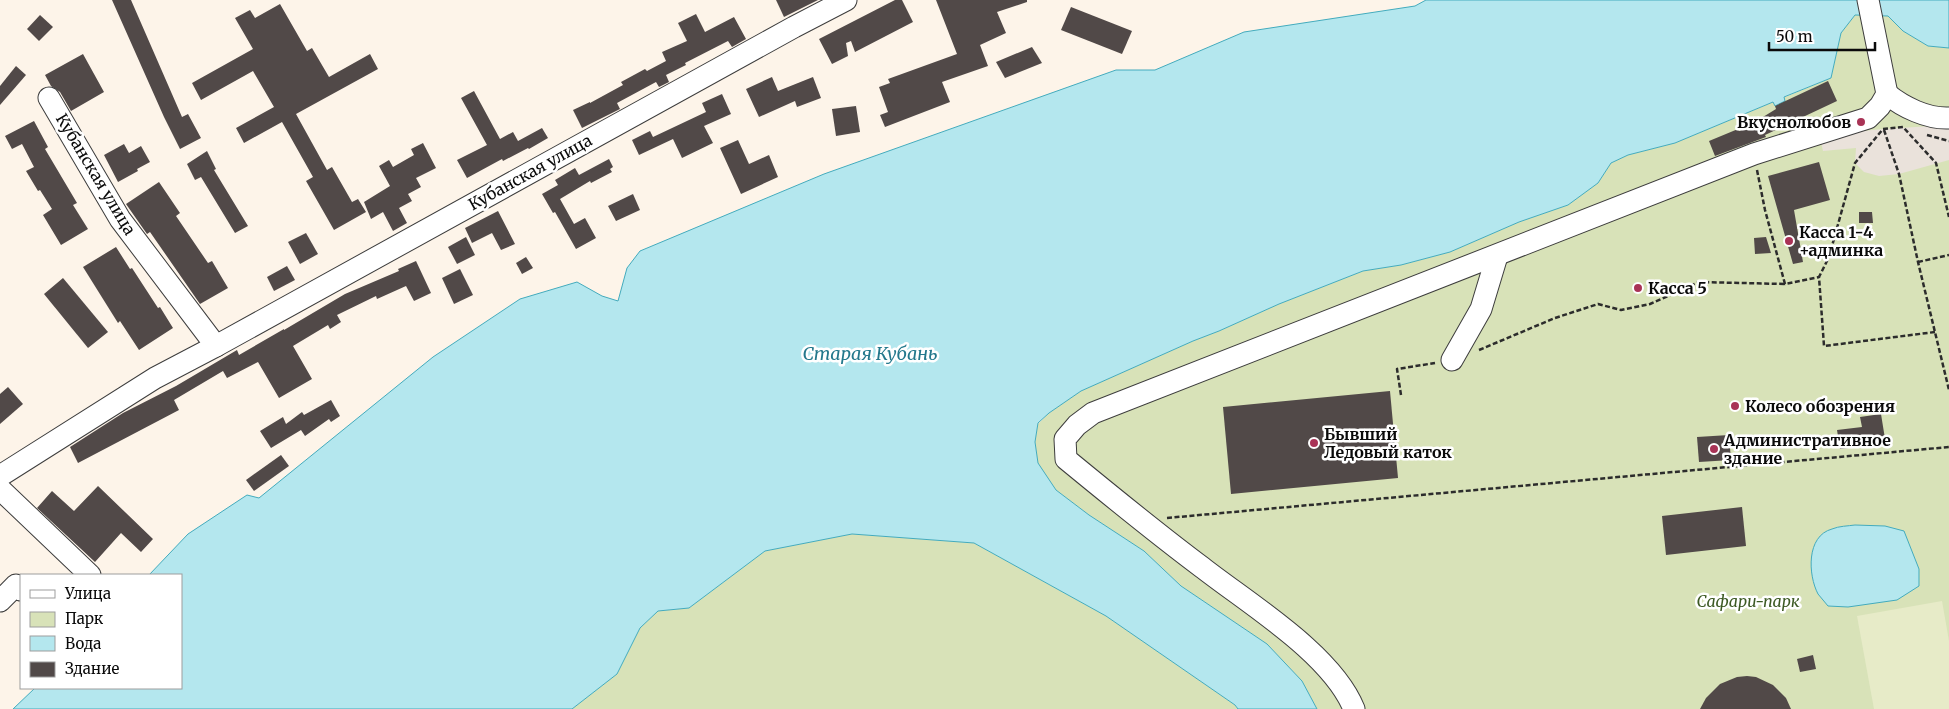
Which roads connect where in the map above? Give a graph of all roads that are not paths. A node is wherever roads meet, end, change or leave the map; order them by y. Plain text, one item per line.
1 (846, 0) edge
2 (1868, 0) edge
3 (1886, 94) junction
4 (49, 98) dead end
5 (1949, 118) edge
6 (1497, 256) junction
7 (216, 346) junction
8 (1452, 360) road end
9 (0, 476) edge
10 (0, 489) edge
11 (89, 574) edge
12 (20, 589) edge
13 (0, 601) edge
14 (1354, 709) edge

1 - 7 street, Кубанская улица
2 - 3 street
3 - 5 street
3 - 6 street
4 - 7 street, Кубанская улица
6 - 8 street
6 - 14 street
7 - 9 street, Кубанская улица
10 - 11 street
12 - 13 street

